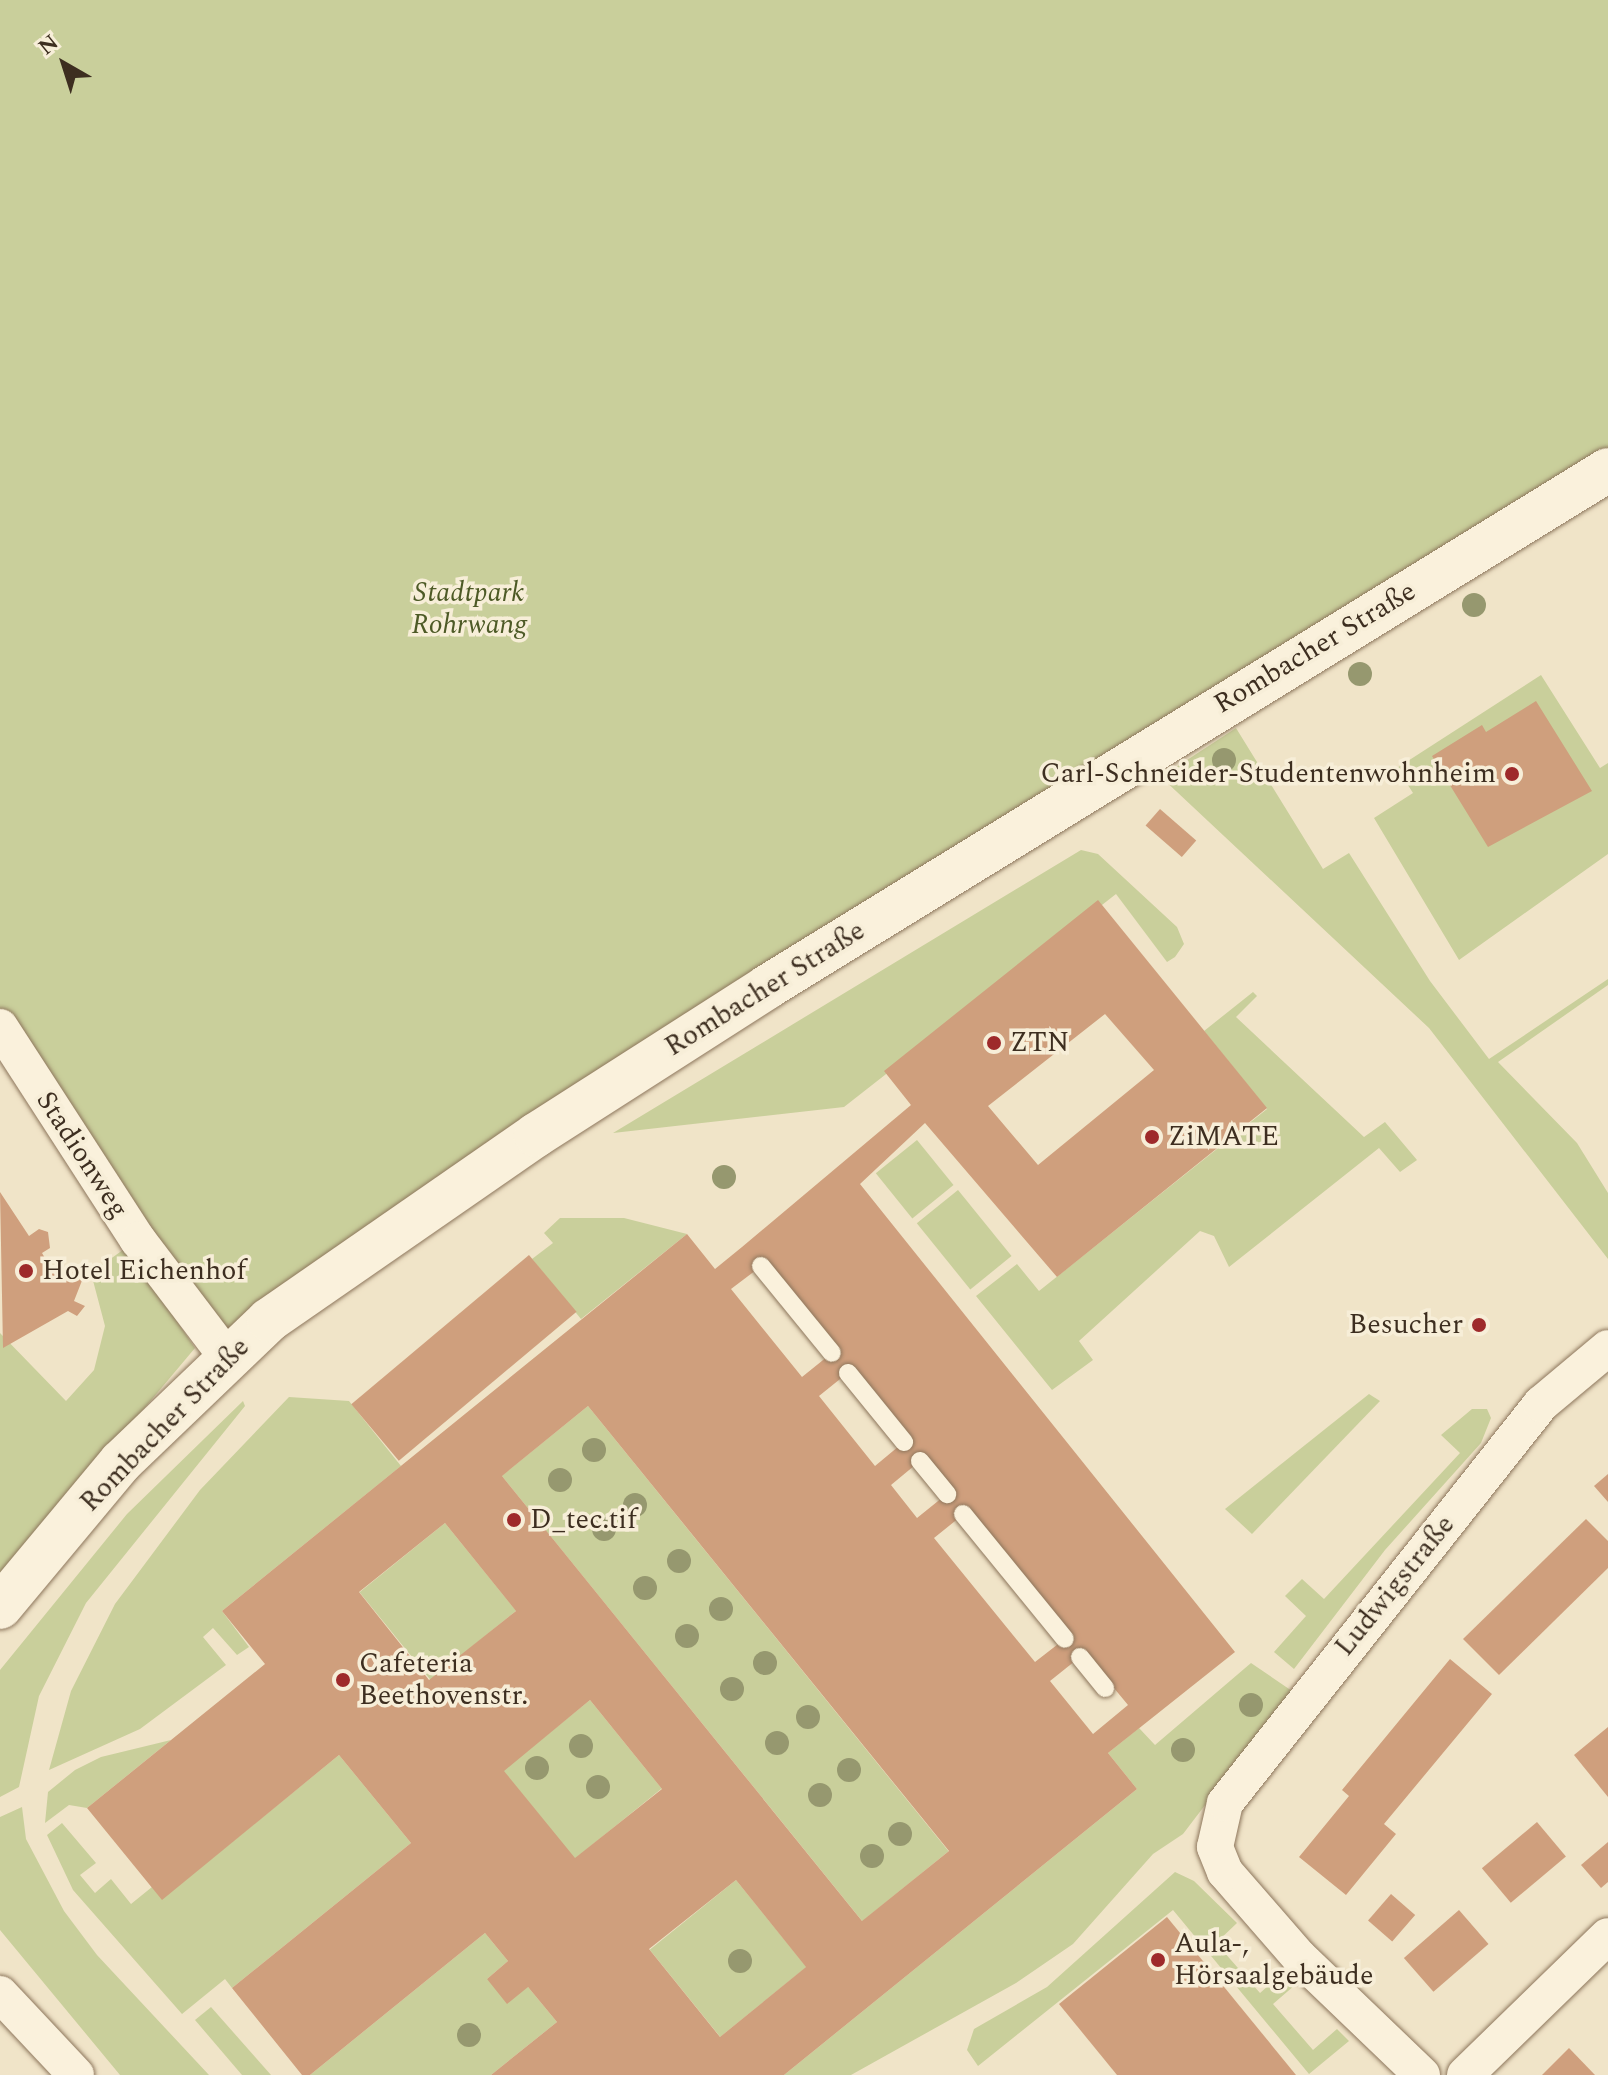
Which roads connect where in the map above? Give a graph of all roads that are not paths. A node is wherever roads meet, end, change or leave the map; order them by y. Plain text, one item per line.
1 (1606, 476) edge
2 (6, 1048) edge
3 (761, 1266) dead end
4 (1608, 1348) edge
5 (832, 1353) dead end
6 (226, 1356) junction
7 (848, 1373) dead end
8 (904, 1442) dead end
9 (920, 1461) dead end
10 (947, 1494) dead end
11 (963, 1514) dead end
12 (0, 1607) edge
13 (1065, 1639) dead end
14 (1080, 1657) dead end
15 (1105, 1688) dead end
16 (1608, 1936) edge
17 (0, 1994) edge
18 (76, 2075) edge
19 (1422, 2075) edge
20 (1465, 2075) edge

1 - 6 main road, Rombacher Straße
2 - 6 street, Stadionweg
3 - 5 lane
4 - 19 street, Ludwigstraße
6 - 12 main road, Rombacher Straße
7 - 8 lane
9 - 10 lane
11 - 13 lane
14 - 15 lane
16 - 20 street
17 - 18 street

